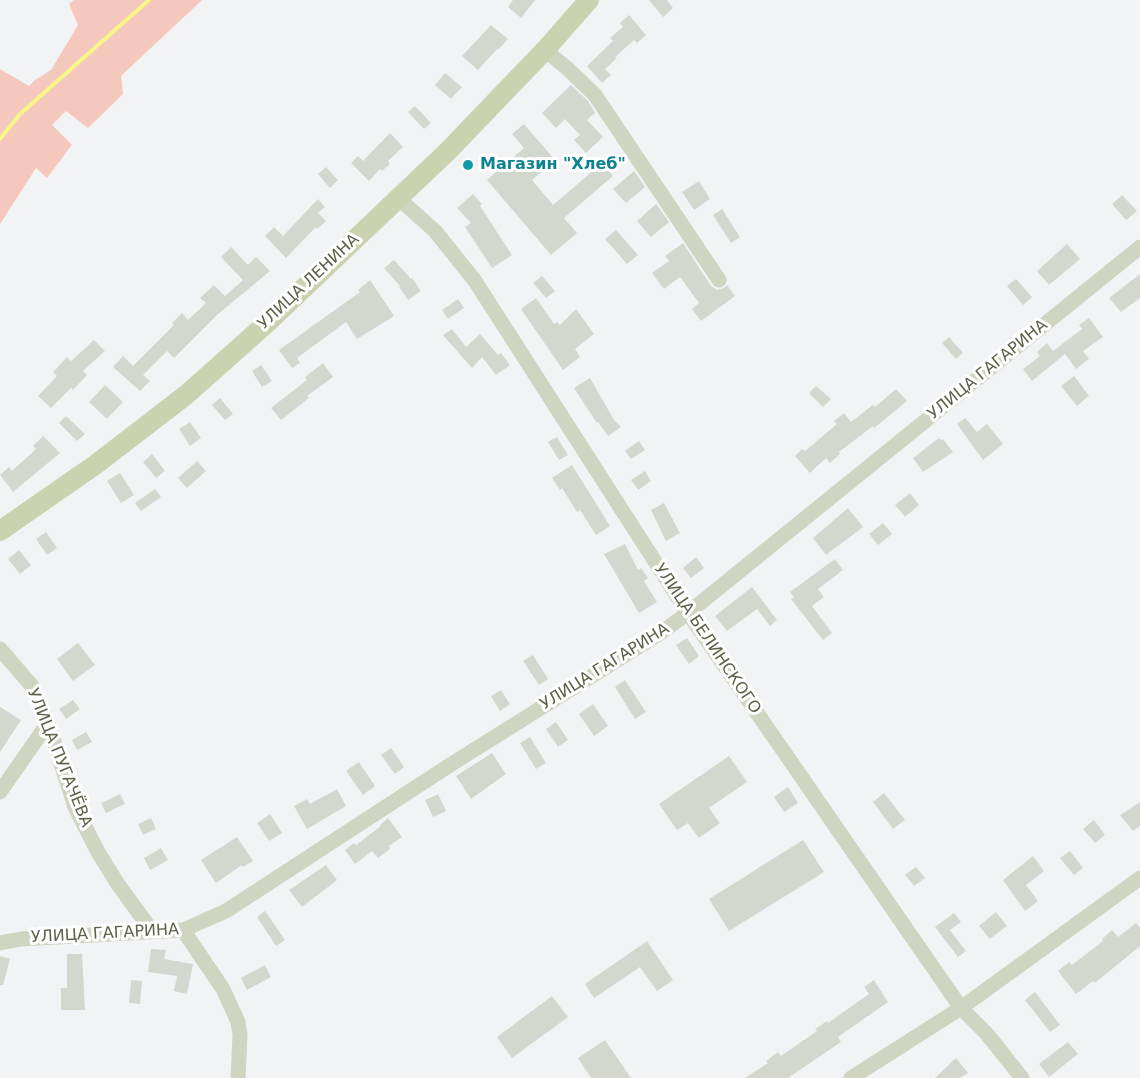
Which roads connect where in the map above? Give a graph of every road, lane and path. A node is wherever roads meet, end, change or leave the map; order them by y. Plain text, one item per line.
1 (589, 0) edge
2 (545, 50) junction
3 (398, 198) junction
4 (1140, 247) edge
5 (719, 280) dead end
6 (0, 531) edge
7 (688, 613) junction
8 (0, 649) edge
9 (48, 723) junction
10 (0, 792) edge
11 (1140, 878) edge
12 (183, 930) junction
13 (152, 931) junction
14 (0, 944) edge
15 (961, 1008) junction
16 (238, 1078) edge
17 (851, 1078) edge
18 (1022, 1078) edge

1 - 2 main road, УЛИЦА ЛЕНИНА
2 - 3 main road, УЛИЦА ЛЕНИНА
2 - 5 street
3 - 6 main road, УЛИЦА ЛЕНИНА
3 - 7 street, УЛИЦА БЕЛИНСКОГО
4 - 7 street, УЛИЦА ГАГАРИНА
7 - 12 street, УЛИЦА ГАГАРИНА
7 - 15 street, УЛИЦА БЕЛИНСКОГО
8 - 9 street, УЛИЦА ПУГАЧЁВА
9 - 10 street
9 - 13 street, УЛИЦА ПУГАЧЁВА
11 - 15 street
12 - 13 street, УЛИЦА ГАГАРИНА
12 - 16 street
13 - 14 street, УЛИЦА ГАГАРИНА
15 - 17 street
15 - 18 street, УЛИЦА БЕЛИНСКОГО

